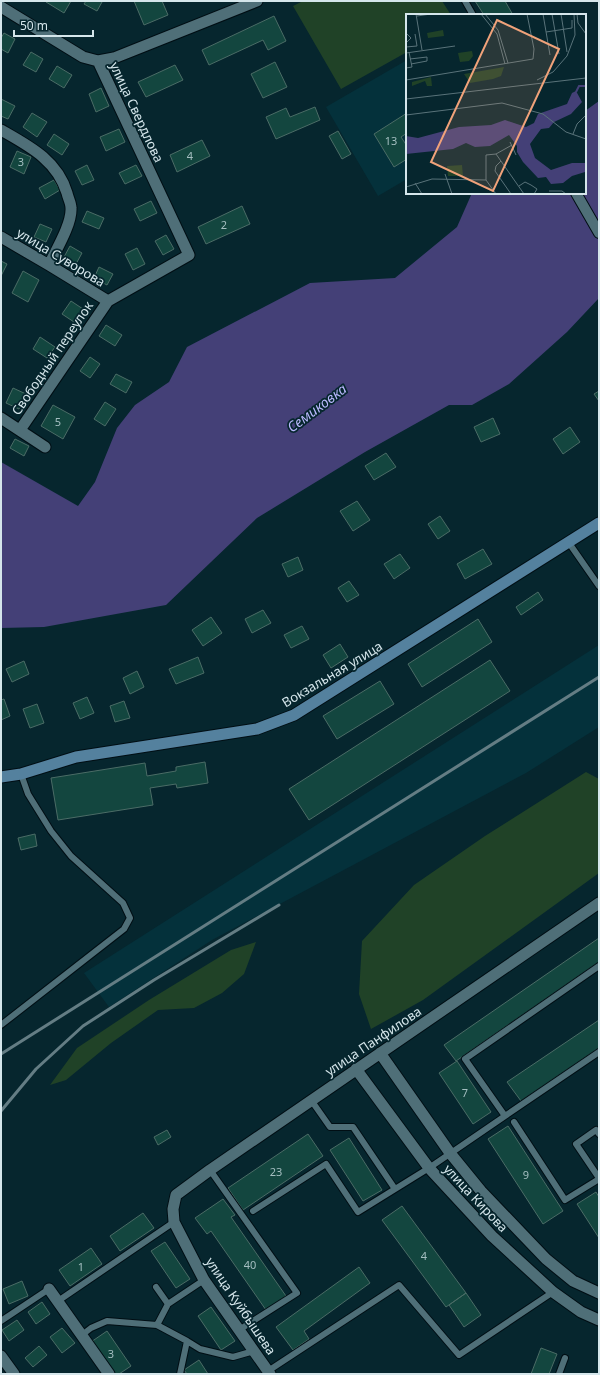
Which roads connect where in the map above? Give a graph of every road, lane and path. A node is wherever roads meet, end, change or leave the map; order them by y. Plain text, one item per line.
1 (258, 1) edge
2 (465, 1) edge
3 (1, 6) edge
4 (472, 14) edge
5 (98, 61) junction
6 (1, 130) edge
7 (577, 194) edge
8 (599, 233) edge
9 (1, 238) edge
10 (189, 255) joint
11 (49, 265) junction
12 (108, 302) junction
13 (1, 418) edge
14 (20, 430) junction
15 (45, 447) dead end
16 (599, 523) edge
17 (570, 543) junction
18 (599, 586) edge
19 (21, 774) junction
20 (1, 778) edge
21 (599, 903) edge
22 (599, 966) edge
23 (1, 1025) edge
24 (599, 1052) edge
25 (380, 1053) junction
26 (356, 1069) junction
27 (311, 1100) junction
28 (505, 1116) junction
29 (514, 1122) dead end
30 (599, 1134) edge
31 (450, 1153) junction
32 (429, 1168) junction
33 (210, 1170) junction
34 (599, 1178) edge
35 (395, 1189) junction
36 (173, 1209) joint
37 (253, 1212) dead end
38 (174, 1222) junction
39 (204, 1280) junction
40 (156, 1286) dead end
41 (49, 1289) joint
42 (553, 1292) junction
43 (599, 1293) edge
44 (58, 1301) junction
45 (168, 1304) junction
46 (599, 1320) edge
47 (1, 1321) edge
48 (157, 1325) junction
49 (239, 1330) junction
50 (82, 1334) junction
51 (187, 1341) junction
52 (254, 1351) junction
53 (1, 1356) edge
54 (565, 1358) dead end
55 (269, 1373) edge
56 (14, 1374) edge
57 (109, 1374) edge
58 (180, 1374) edge
59 (559, 1374) edge

1 - 5 street
2 - 4 lane
3 - 5 street, улица Свердлова
5 - 10 street, улица Свердлова
6 - 11 street
7 - 8 street
9 - 11 street, улица Суворова
10 - 12 street, улица Суворова
11 - 12 street, улица Суворова
12 - 14 street, Свободный переулок
13 - 14 street
14 - 15 street
16 - 17 main road, Вокзальная улица
17 - 18 lane
17 - 19 main road, Вокзальная улица
19 - 20 main road, Вокзальная улица
19 - 23 lane
21 - 25 street, улица Панфилова
22 - 28 lane
24 - 28 lane
25 - 26 street, улица Панфилова
25 - 31 street, улица Кирова
26 - 27 street, улица Панфилова
26 - 32 street, улица Кирова
27 - 33 street, улица Панфилова
27 - 35 lane
28 - 31 lane
29 - 34 lane
30 - 34 lane
31 - 32 lane
31 - 43 street, улица Кирова
32 - 35 lane
32 - 42 street, улица Кирова
33 - 36 street, улица Панфилова
33 - 49 lane
35 - 37 lane
36 - 38 street, улица Куйбышева
38 - 39 street, улица Куйбышева
38 - 44 lane
39 - 45 lane
39 - 49 street, улица Куйбышева
40 - 45 lane
41 - 44 street
41 - 47 lane
42 - 46 street, улица Кирова
42 - 55 lane
44 - 50 street
45 - 48 lane
48 - 50 lane
48 - 51 lane
49 - 52 street, улица Куйбышева
50 - 57 street
51 - 52 lane
51 - 58 lane
52 - 55 street, улица Куйбышева
53 - 56 street
54 - 59 lane

